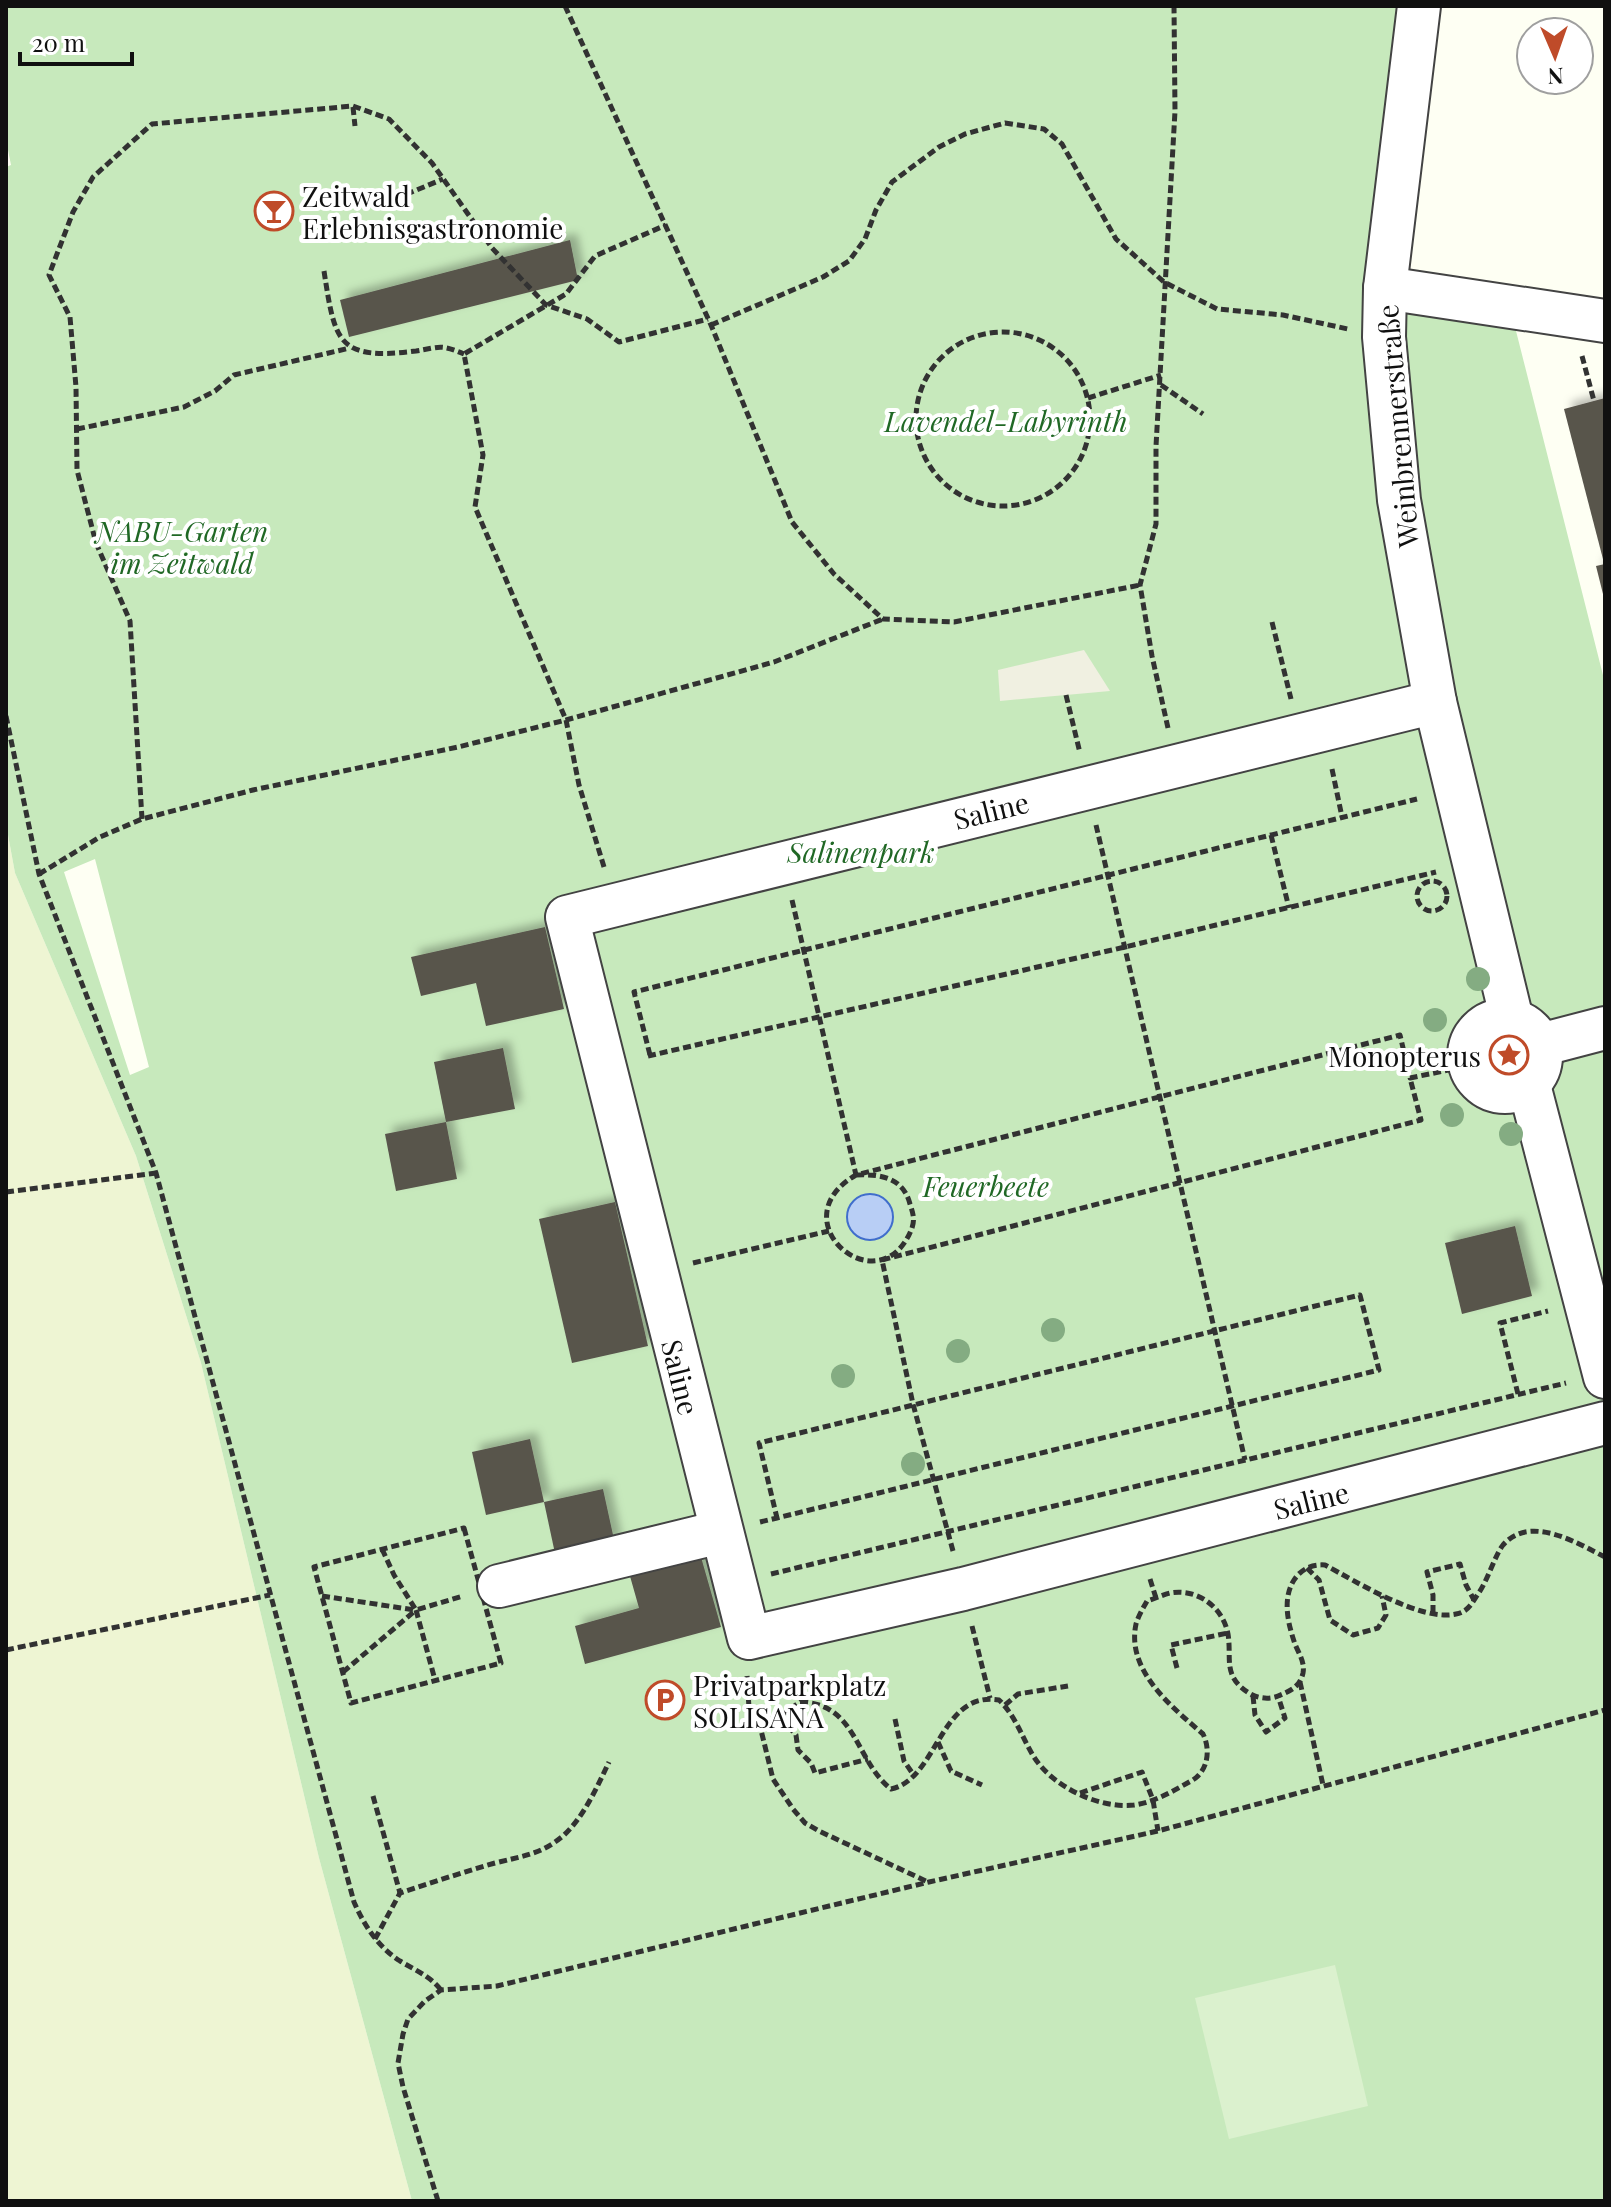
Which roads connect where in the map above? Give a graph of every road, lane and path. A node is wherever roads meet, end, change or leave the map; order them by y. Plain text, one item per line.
1 (565, 6) edge
2 (1174, 6) edge
3 (1419, 6) edge
4 (353, 106) junction
5 (355, 126) dead end
6 (443, 179) junction
7 (395, 199) dead end
8 (666, 225) junction
9 (324, 271) dead end
10 (1164, 282) junction
11 (1385, 288) junction
12 (546, 305) junction
13 (708, 319) junction
14 (1605, 321) edge
15 (711, 325) junction
16 (1384, 337) junction
17 (350, 348) junction
18 (464, 354) junction
19 (1161, 375) junction
20 (1160, 385) junction
21 (1088, 398) junction
22 (1203, 414) dead end
23 (77, 429) junction
24 (1140, 585) junction
25 (883, 619) junction
26 (1272, 622) dead end
27 (1435, 702) junction
28 (6, 716) edge
29 (566, 720) junction
30 (1300, 735) junction
31 (1177, 765) junction
32 (1336, 787) dead end
33 (1457, 789) junction
34 (1342, 817) junction
35 (142, 819) junction
36 (1271, 835) junction
37 (1101, 844) dead end
38 (39, 874) junction
39 (1108, 874) junction
40 (1461, 877) junction
41 (615, 905) junction
42 (1289, 908) junction
43 (798, 922) dead end
44 (1125, 947) junction
45 (804, 950) junction
46 (819, 1016) junction
47 (1605, 1028) edge
48 (1526, 1032) junction
49 (650, 1055) junction
50 (604, 1066) junction
51 (1468, 1066) junction
52 (1410, 1078) junction
53 (1529, 1085) junction
54 (1160, 1098) junction
55 (156, 1173) junction
56 (856, 1175) junction
57 (1179, 1182) junction
58 (6, 1192) edge
59 (829, 1231) junction
60 (882, 1260) junction
61 (655, 1272) junction
62 (1586, 1301) junction
63 (1214, 1331) junction
64 (1604, 1375) edge
65 (1518, 1394) junction
66 (913, 1404) junction
67 (1232, 1406) junction
68 (1605, 1423) edge
69 (1245, 1460) junction
70 (936, 1478) junction
71 (777, 1518) junction
72 (948, 1531) junction
73 (720, 1532) junction
74 (382, 1549) junction
75 (1605, 1557) edge
76 (1307, 1568) junction
77 (735, 1583) junction
78 (490, 1588) junction
79 (963, 1589) junction
80 (270, 1595) junction
81 (1382, 1595) junction
82 (322, 1596) junction
83 (1474, 1600) junction
84 (416, 1610) junction
85 (1433, 1613) junction
86 (1228, 1633) junction
87 (749, 1638) junction
88 (6, 1650) edge
89 (1177, 1668) dead end
90 (343, 1672) junction
91 (435, 1680) junction
92 (1300, 1682) junction
93 (1068, 1686) dead end
94 (1253, 1696) junction
95 (1278, 1696) junction
96 (990, 1698) junction
97 (1005, 1705) junction
98 (1605, 1710) edge
99 (779, 1717) junction
100 (895, 1719) dead end
101 (761, 1730) junction
102 (938, 1742) junction
103 (868, 1759) junction
104 (609, 1762) dead end
105 (913, 1774) junction
106 (982, 1785) dead end
107 (1323, 1785) junction
108 (1079, 1793) junction
109 (373, 1796) dead end
110 (1153, 1800) junction
111 (1158, 1831) junction
112 (929, 1882) junction
113 (400, 1893) junction
114 (375, 1939) junction
115 (441, 1990) junction
116 (438, 2201) edge

1 - 8 path
2 - 10 path
3 - 11 street, Weinbrennerstraße
4 - 5 path
4 - 6 path
4 - 23 path
6 - 7 path
6 - 12 path
8 - 12 path
8 - 13 path
9 - 17 path
10 - 15 path
10 - 16 path
10 - 19 path
11 - 14 street
11 - 16 street, Weinbrennerstraße
12 - 13 path
12 - 18 path
13 - 15 path
15 - 25 path
16 - 27 street, Weinbrennerstraße
17 - 18 path
17 - 23 path
18 - 29 path
19 - 20 path
19 - 21 path
20 - 22 path
20 - 24 path
21 - 21 path
23 - 35 path
24 - 25 path
24 - 31 path
25 - 29 path
26 - 30 path
27 - 30 street, Saline
27 - 33 street
28 - 38 path
29 - 35 path
29 - 41 path
30 - 31 street, Saline
31 - 41 street, Saline
32 - 34 path
33 - 34 path
33 - 40 street
34 - 36 path
35 - 38 path
36 - 39 path
36 - 42 path
37 - 39 path
38 - 55 path
39 - 44 path
39 - 45 path
40 - 40 path
40 - 42 path
40 - 48 street
41 - 50 street, Saline
42 - 44 path
43 - 45 path
44 - 46 path
44 - 54 path
45 - 46 path
45 - 49 path
46 - 49 path
46 - 56 path
47 - 48 street
48 - 51 street
48 - 53 street
49 - 50 path
50 - 61 street, Saline
51 - 52 path
51 - 53 street
52 - 54 path
52 - 57 path
53 - 62 street
54 - 56 path
54 - 57 path
55 - 58 path
55 - 80 path
56 - 59 path
56 - 60 path
57 - 60 path
57 - 63 path
59 - 60 path
59 - 61 path
60 - 66 path
61 - 73 street, Saline
62 - 64 street
62 - 65 path
63 - 66 path
63 - 67 path
63 - 67 path
64 - 65 path
65 - 69 path
66 - 70 path
66 - 71 path
67 - 69 path
67 - 70 path
68 - 79 street, Saline
69 - 72 path
70 - 71 path
70 - 72 path
71 - 73 path
72 - 77 path
72 - 79 path
73 - 77 street, Saline
73 - 78 street
74 - 78 path
74 - 82 path
74 - 84 path
75 - 83 path
76 - 81 path
76 - 81 path
76 - 92 path
77 - 87 street, Saline
78 - 84 path
78 - 91 path
79 - 87 street, Saline
79 - 96 path
80 - 88 path
80 - 114 path
81 - 85 path
82 - 84 path
82 - 90 path
83 - 85 path
83 - 85 path
84 - 90 path
84 - 91 path
86 - 89 path
86 - 94 path
86 - 110 path
87 - 101 path
90 - 91 path
92 - 95 path
92 - 107 path
93 - 97 path
94 - 95 path
94 - 95 path
96 - 97 path
96 - 102 path
97 - 108 path
98 - 107 path
99 - 101 path
99 - 103 path
99 - 103 path
100 - 105 path
101 - 112 path
102 - 105 path
102 - 106 path
103 - 105 path
104 - 113 path
107 - 111 path
108 - 110 path
108 - 110 path
109 - 113 path
110 - 111 path
111 - 112 path
112 - 115 path
113 - 114 path
114 - 115 path
115 - 116 path

